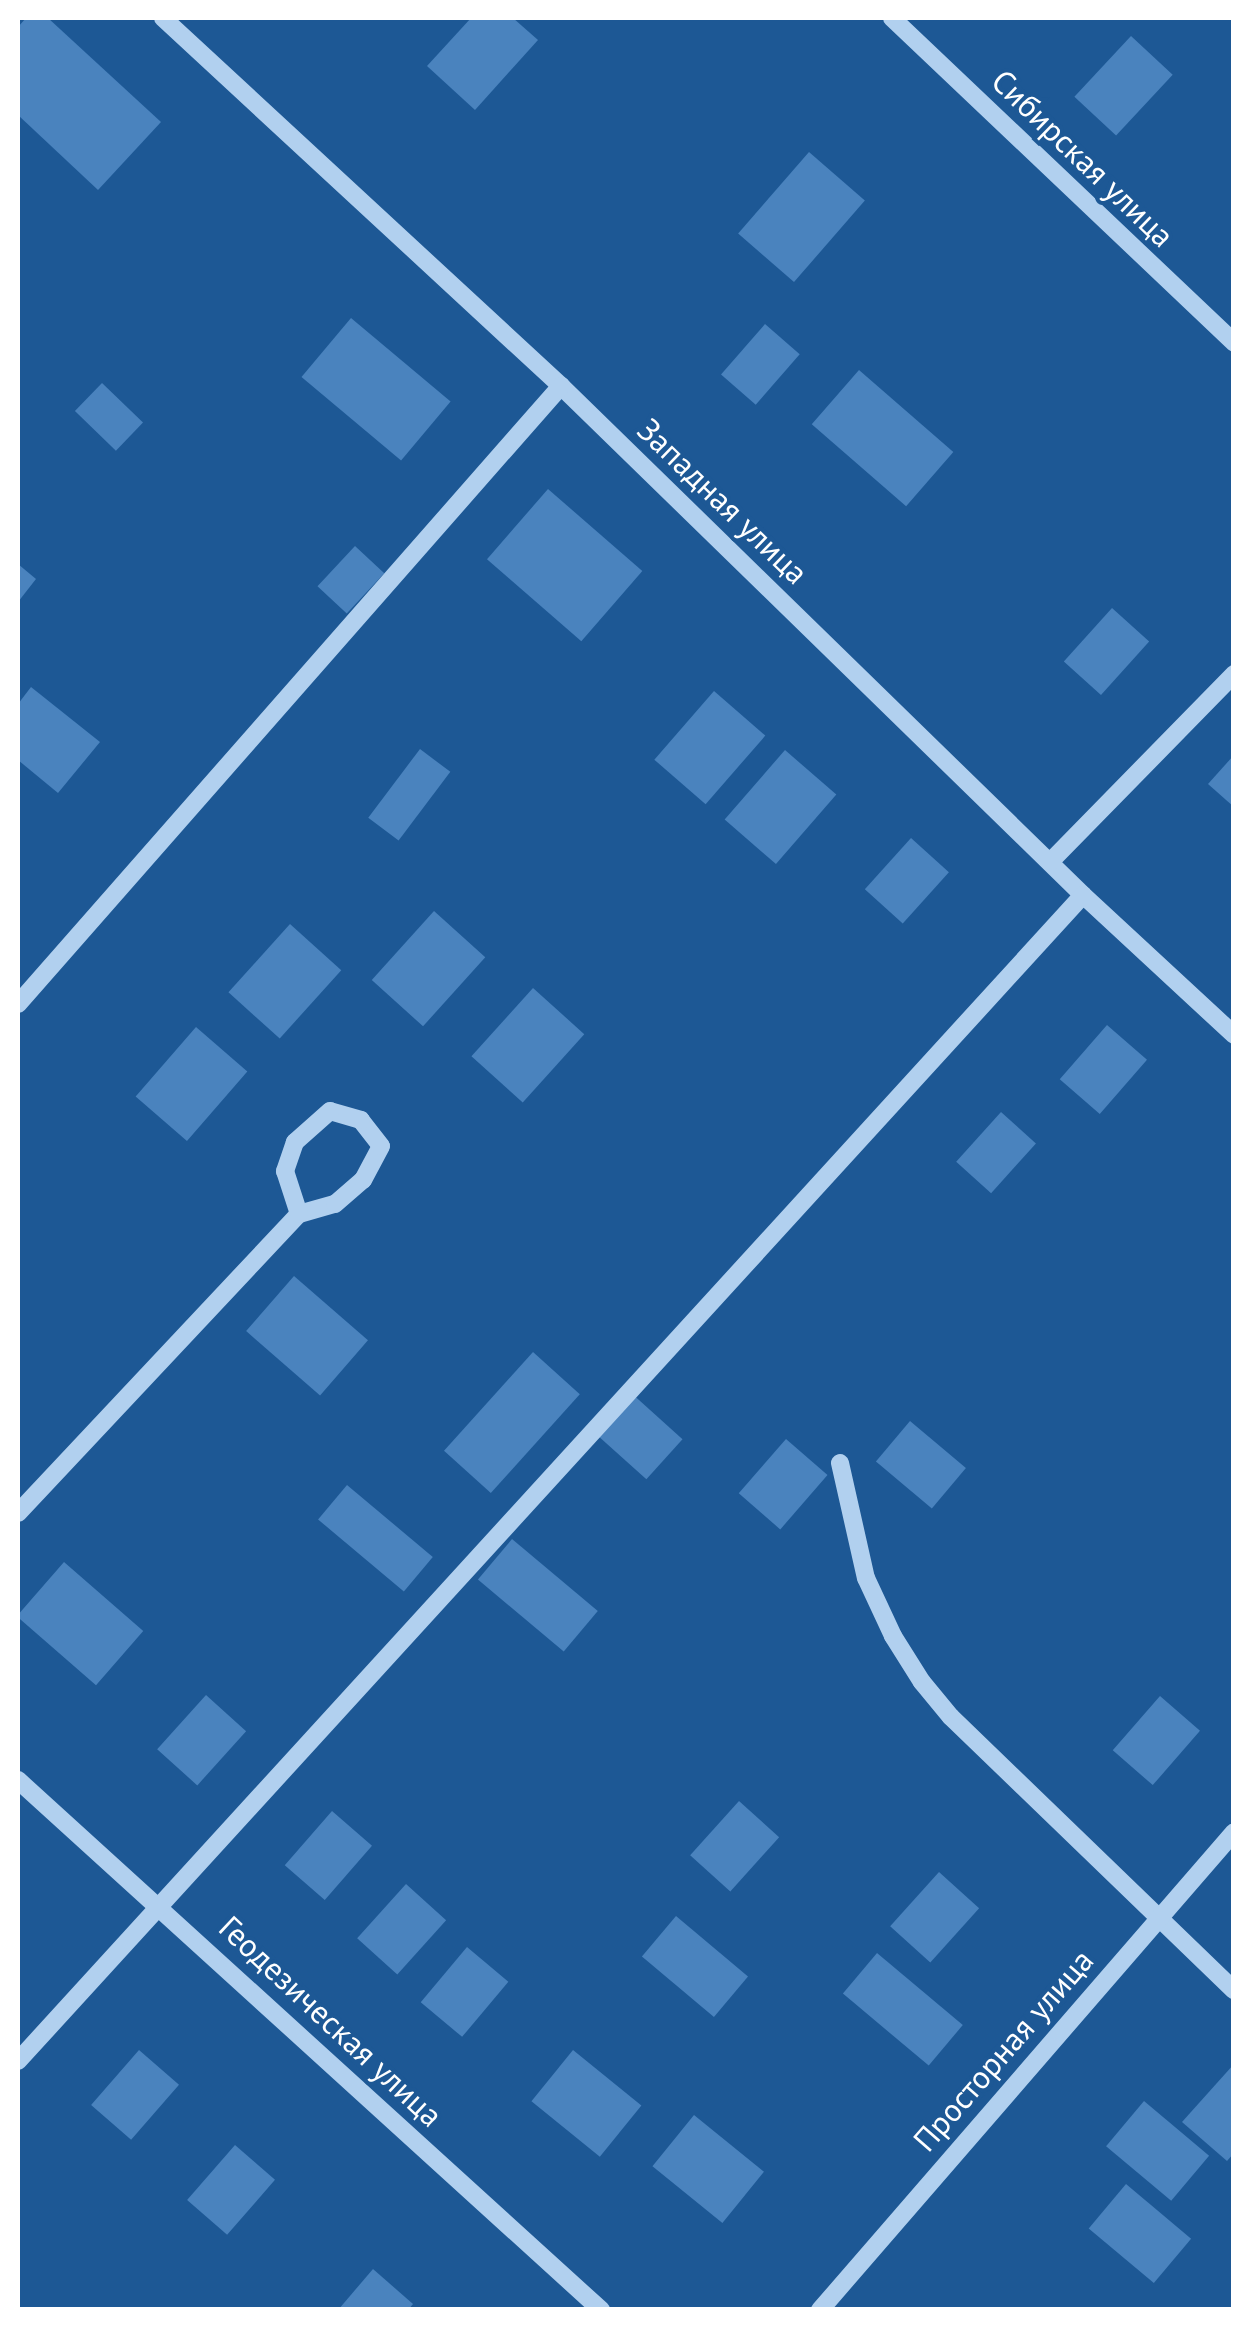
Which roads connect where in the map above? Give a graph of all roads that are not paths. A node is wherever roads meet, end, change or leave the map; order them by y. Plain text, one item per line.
1 (163, 18) edge
2 (892, 18) edge
3 (1234, 342) edge
4 (561, 386) junction
5 (1234, 674) edge
6 (1050, 861) junction
7 (1082, 895) junction
8 (18, 1004) edge
9 (1234, 1034) edge
10 (298, 1214) junction
11 (840, 1463) dead end
12 (18, 1512) edge
13 (18, 1780) edge
14 (1234, 1832) edge
15 (160, 1904) junction
16 (1156, 1918) junction
17 (1234, 1990) edge
18 (18, 2061) edge
19 (601, 2310) edge
20 (820, 2310) edge

1 - 4 street, Западная улица
2 - 3 street, Сибирская улица
4 - 6 street, Западная улица
4 - 8 street
5 - 6 street
6 - 7 street, Западная улица
7 - 9 street, Западная улица
7 - 15 street
10 - 10 street
10 - 12 street
11 - 16 street
13 - 15 street, Геодезическая улица
14 - 16 street, Просторная улица
15 - 18 street
15 - 19 street, Геодезическая улица
16 - 17 street
16 - 20 street, Просторная улица

